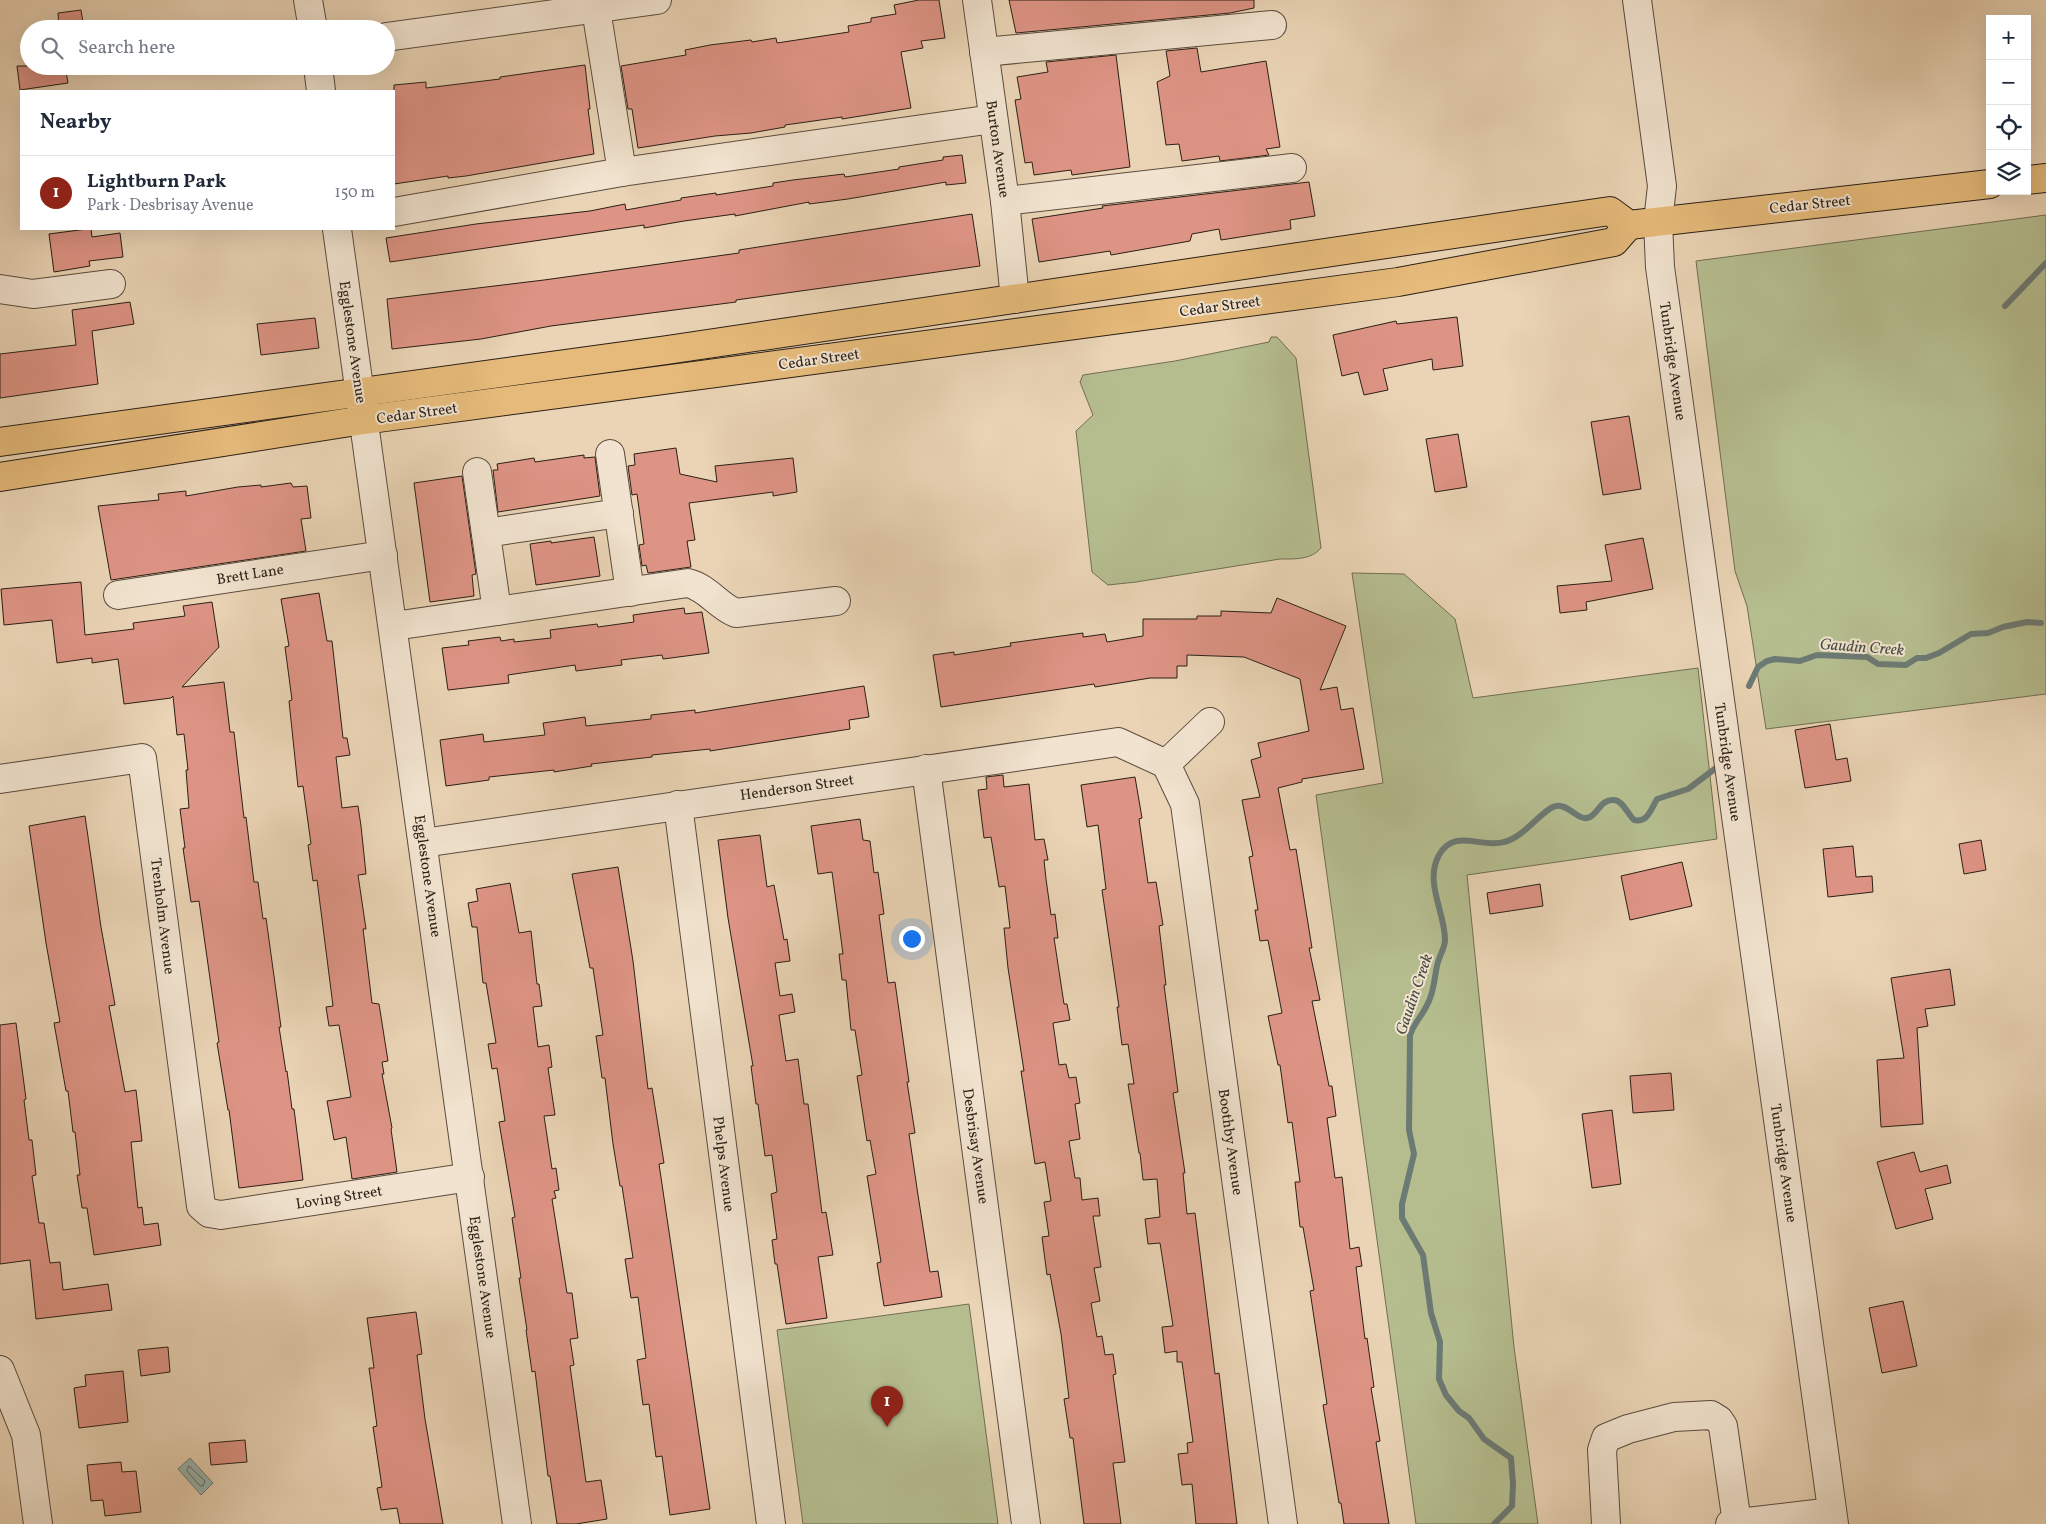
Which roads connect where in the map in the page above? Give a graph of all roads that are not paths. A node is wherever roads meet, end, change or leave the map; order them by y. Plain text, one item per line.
1 (308, 0) edge
2 (657, 0) edge
3 (977, 0) edge
4 (1637, 0) edge
5 (547, 7) edge
6 (596, 9) junction
7 (311, 20) edge
8 (1272, 25) dead end
9 (395, 36) edge
10 (984, 52) junction
11 (319, 75) edge
12 (321, 90) edge
13 (993, 119) junction
14 (1292, 168) dead end
15 (622, 172) junction
16 (2046, 178) edge
17 (2031, 180) edge
18 (1986, 184) edge
19 (1005, 201) junction
20 (395, 212) edge
21 (1658, 222) junction
22 (1630, 225) junction
23 (337, 230) edge
24 (111, 284) dead end
25 (0, 289) edge
26 (1015, 299) junction
27 (360, 392) junction
28 (363, 420) junction
29 (0, 442) edge
30 (610, 454) dead end
31 (477, 472) dead end
32 (0, 477) edge
33 (618, 513) junction
34 (486, 534) junction
35 (382, 555) junction
36 (630, 592) junction
37 (118, 595) dead end
38 (836, 601) dead end
39 (498, 611) junction
40 (394, 626) junction
41 (1210, 722) dead end
42 (1166, 764) junction
43 (926, 768) junction
44 (0, 779) edge
45 (678, 805) junction
46 (423, 843) junction
47 (470, 1177) junction
48 (209, 1213) joint
49 (0, 1370) edge
50 (1833, 1518) edge
51 (38, 1524) edge
52 (517, 1524) edge
53 (771, 1524) edge
54 (1026, 1524) edge
55 (1283, 1524) edge
56 (1606, 1524) edge
57 (1734, 1524) edge

1 - 7 street
2 - 6 street
3 - 10 street, Burton Avenue
4 - 21 street, Tunbridge Avenue
5 - 6 street
5 - 9 street
6 - 15 street
8 - 10 street
10 - 13 street, Burton Avenue
11 - 12 street
13 - 15 street
13 - 19 street, Burton Avenue
14 - 19 street
15 - 20 street
16 - 17 main road
18 - 21 main road, Cedar Street
19 - 26 street, Burton Avenue
21 - 22 main road, Cedar Street
21 - 50 street, Tunbridge Avenue
22 - 26 main road, Cedar Street
22 - 28 main road, Cedar Street
23 - 27 street, Egglestone Avenue
24 - 25 street
26 - 27 main road, Cedar Street
27 - 28 street, Egglestone Avenue
27 - 29 main road, Cedar Street
28 - 32 main road, Cedar Street
28 - 35 street, Egglestone Avenue
30 - 33 street
31 - 34 street
33 - 34 street
33 - 36 street
34 - 39 street
35 - 37 street, Brett Lane
35 - 40 street, Egglestone Avenue
36 - 38 street
36 - 39 street
39 - 40 street
40 - 46 street, Egglestone Avenue
41 - 42 street
42 - 43 street, Henderson Street
42 - 55 street, Boothby Avenue
43 - 45 street, Henderson Street
43 - 54 street, Desbrisay Avenue
44 - 48 street, Trenholm Avenue
45 - 46 street, Henderson Street
45 - 53 street, Phelps Avenue
46 - 47 street, Egglestone Avenue
47 - 48 street, Loving Street
47 - 52 street, Egglestone Avenue
49 - 51 street
50 - 57 street
56 - 57 street

